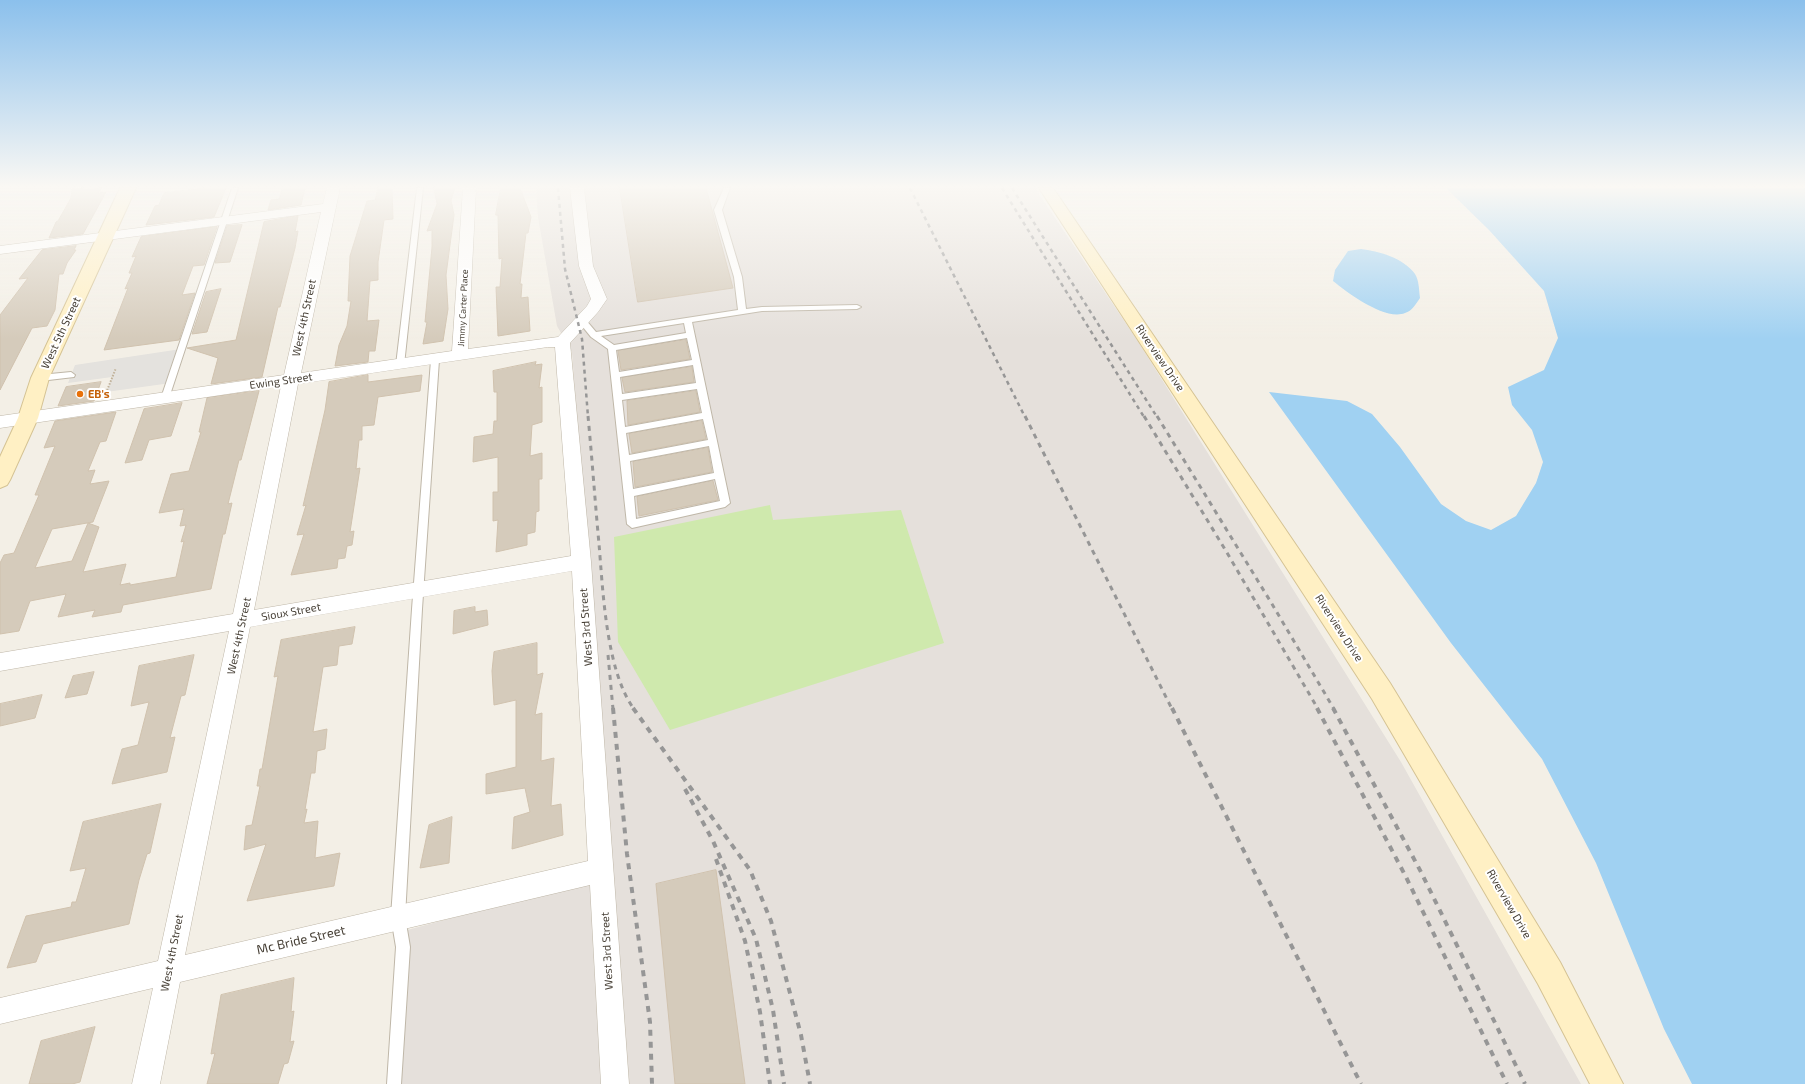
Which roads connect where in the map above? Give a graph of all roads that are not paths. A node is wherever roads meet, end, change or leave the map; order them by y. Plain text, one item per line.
1 (86, 239) edge
2 (105, 239) edge
3 (218, 239) edge
4 (321, 239) edge
5 (414, 239) edge
6 (466, 239) edge
7 (583, 239) edge
8 (727, 239) edge
9 (1080, 239) edge
10 (0, 250) edge
11 (857, 307) dead end
12 (742, 312) junction
13 (582, 321) junction
14 (688, 321) junction
15 (594, 335) junction
16 (692, 336) junction
17 (562, 342) junction
18 (612, 348) junction
19 (460, 356) junction
20 (435, 360) junction
21 (697, 362) junction
22 (400, 364) junction
23 (71, 375) dead end
24 (615, 375) junction
25 (40, 378) junction
26 (291, 380) junction
27 (702, 385) junction
28 (165, 398) junction
29 (618, 398) junction
30 (708, 415) junction
31 (28, 418) junction
32 (0, 422) edge
33 (621, 431) junction
34 (713, 442) junction
35 (624, 459) junction
36 (720, 475) junction
37 (0, 480) edge
38 (628, 494) junction
39 (581, 562) junction
40 (419, 590) junction
41 (242, 621) junction
42 (0, 662) edge
43 (602, 870) junction
44 (398, 917) junction
45 (169, 971) junction
46 (0, 1011) edge
47 (146, 1084) edge
48 (394, 1084) edge
49 (614, 1084) edge
50 (1607, 1084) edge

1 - 10 street
2 - 25 street, West 5th Street
3 - 28 lane
4 - 26 street, West 4th Street
5 - 22 lane
6 - 19 street, Jimmy Carter Place
7 - 13 street
8 - 12 lane
9 - 50 street, Riverview Drive
11 - 12 lane
12 - 14 lane
13 - 15 lane
13 - 17 street
14 - 15 lane
14 - 16 lane
15 - 18 lane
16 - 18 lane
16 - 21 lane
17 - 19 street, Ewing Street
17 - 39 street, West 3rd Street
18 - 24 lane
19 - 20 street, Ewing Street
20 - 22 street, Ewing Street
20 - 40 lane
21 - 24 lane
21 - 27 lane
22 - 26 street, Ewing Street
23 - 25 lane
24 - 29 lane
25 - 31 street, West 5th Street
26 - 28 street, Ewing Street
26 - 41 street, West 4th Street
27 - 29 lane
27 - 30 lane
28 - 31 street, Ewing Street
29 - 33 lane
30 - 33 lane
30 - 34 lane
31 - 32 street, Ewing Street
31 - 37 street, West 5th Street
33 - 35 lane
34 - 35 lane
34 - 36 lane
35 - 38 lane
36 - 38 lane
36 - 38 lane
39 - 40 street, Sioux Street
39 - 43 street, West 3rd Street
40 - 41 street, Sioux Street
40 - 44 lane
41 - 42 street, Sioux Street
41 - 45 street, West 4th Street
43 - 44 street, Mc Bride Street
43 - 49 street, West 3rd Street
44 - 45 street, Mc Bride Street
44 - 48 lane
45 - 46 street, Mc Bride Street
45 - 47 street, West 4th Street

